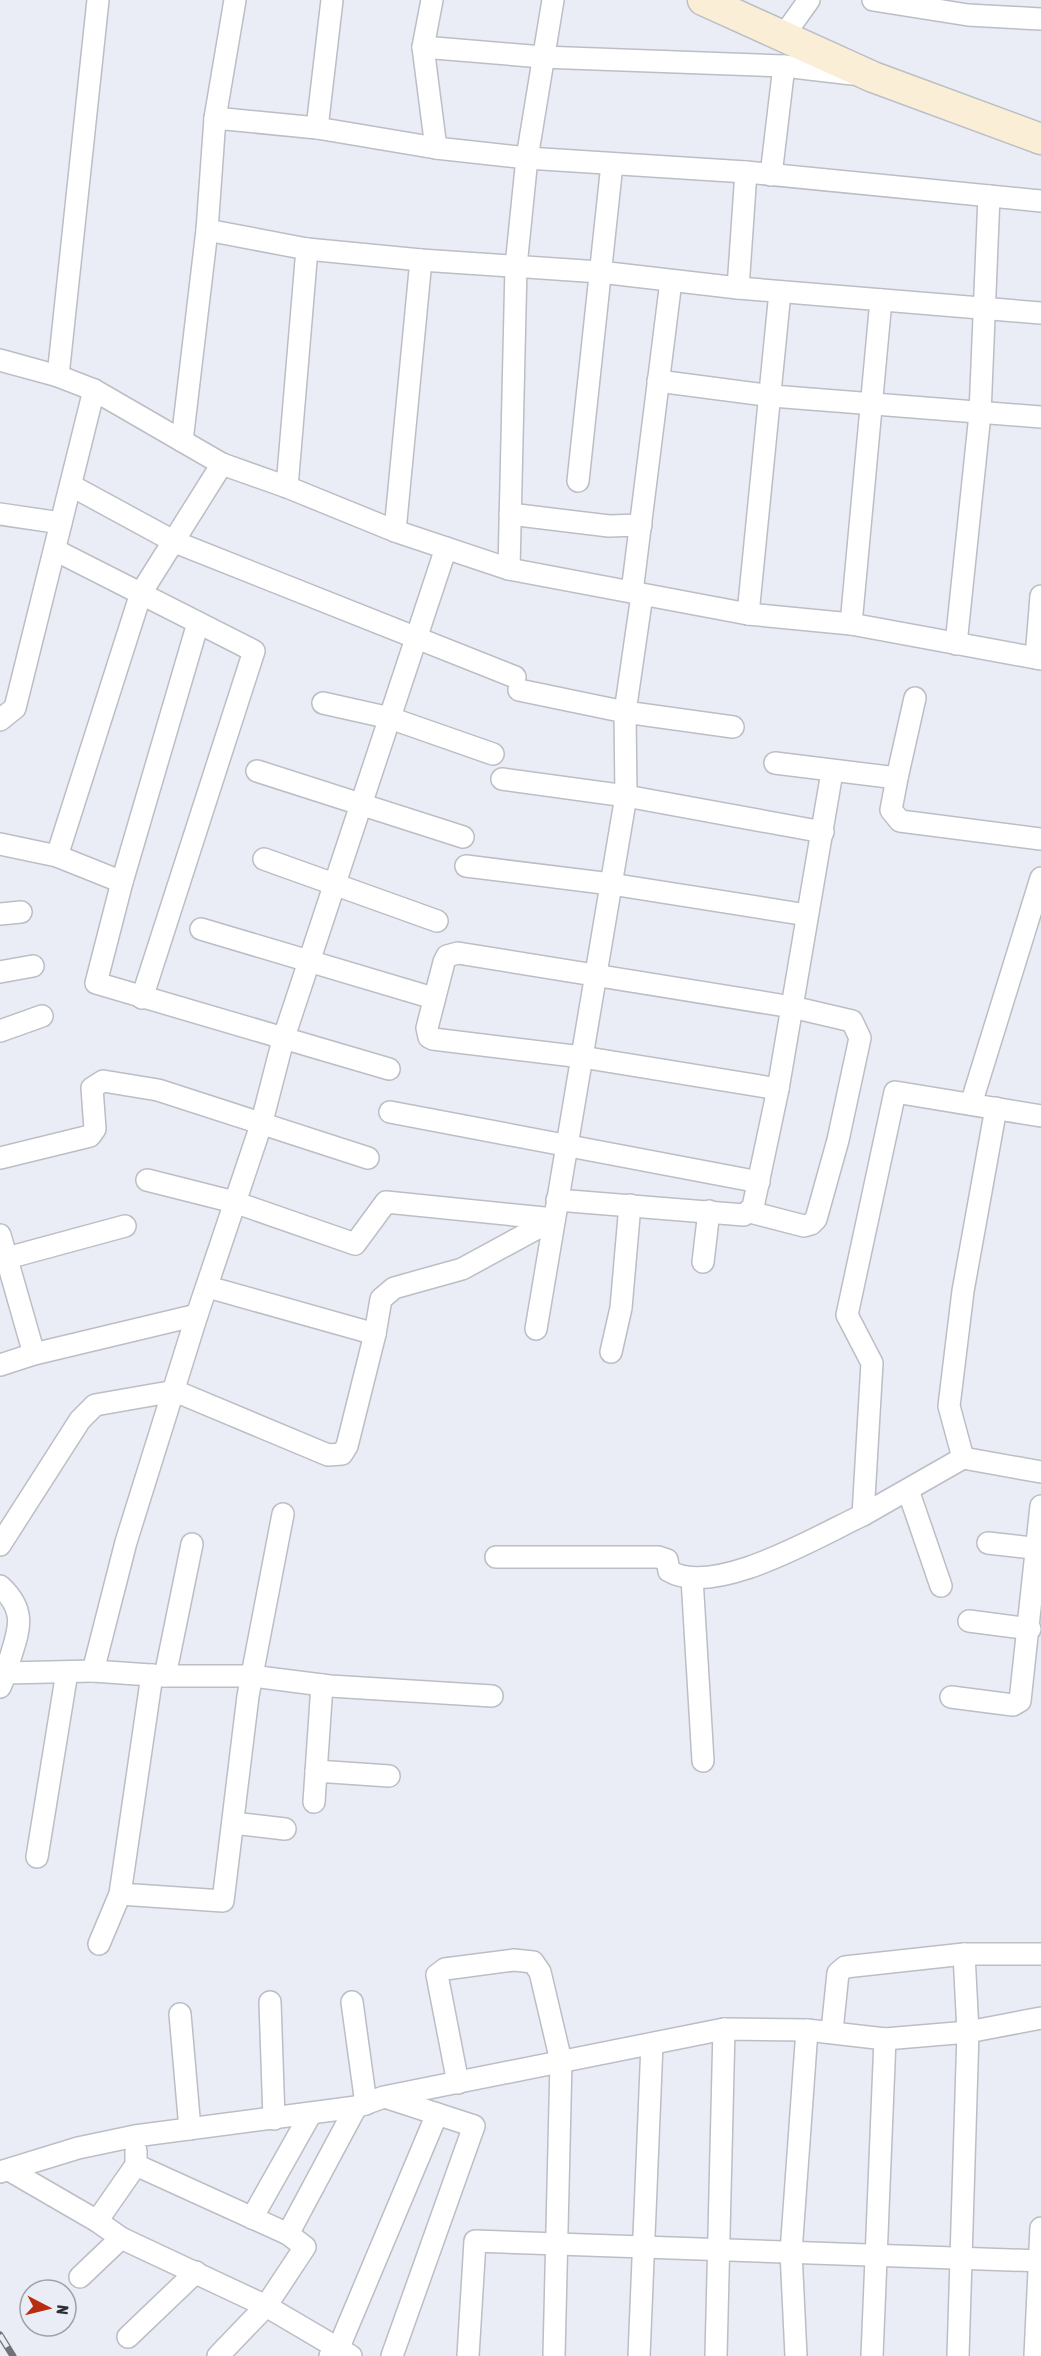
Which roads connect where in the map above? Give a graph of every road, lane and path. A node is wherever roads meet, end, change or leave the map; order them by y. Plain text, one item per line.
1 (98, 0) edge
2 (235, 0) edge
3 (332, 0) edge
4 (432, 0) edge
5 (553, 0) edge
6 (703, 0) edge
7 (809, 0) edge
8 (871, 1) edge
9 (1041, 19) edge
10 (784, 35) junction
11 (423, 46) junction
12 (542, 57) junction
13 (784, 66) junction
14 (873, 77) junction
15 (215, 118) junction
16 (317, 128) junction
17 (1041, 139) edge
18 (436, 148) junction
19 (527, 158) junction
20 (612, 164) junction
21 (746, 172) junction
22 (771, 175) junction
23 (989, 196) junction
24 (1041, 201) edge
25 (207, 230) junction
26 (307, 249) junction
27 (421, 260) junction
28 (516, 266) junction
29 (600, 272) junction
30 (671, 281) junction
31 (738, 288) junction
32 (780, 292) junction
33 (881, 300) junction
34 (982, 307) junction
35 (1041, 313) edge
36 (0, 364) edge
37 (58, 376) junction
38 (658, 381) junction
39 (94, 390) junction
40 (772, 396) junction
41 (872, 405) junction
42 (980, 414) junction
43 (1041, 417) edge
44 (183, 441) junction
45 (222, 464) junction
46 (578, 481) dead end
47 (72, 486) junction
48 (287, 487) junction
49 (0, 514) edge
50 (510, 514) junction
51 (61, 523) junction
52 (641, 525) junction
53 (395, 531) junction
54 (175, 542) junction
55 (446, 548) junction
56 (55, 550) junction
57 (509, 570) junction
58 (141, 593) junction
59 (637, 594) junction
60 (1041, 596) edge
61 (748, 614) junction
62 (198, 623) junction
63 (851, 624) junction
64 (415, 639) junction
65 (956, 644) junction
66 (1039, 659) edge
67 (915, 699) dead end
68 (323, 703) dead end
69 (625, 712) junction
70 (390, 718) junction
71 (0, 720) edge
72 (733, 727) dead end
73 (493, 754) dead end
74 (775, 763) dead end
75 (257, 771) dead end
76 (832, 772) junction
77 (897, 778) junction
78 (502, 779) dead end
79 (626, 796) junction
80 (362, 804) junction
81 (823, 832) junction
82 (464, 837) dead end
83 (1041, 839) edge
84 (0, 844) edge
85 (57, 856) junction
86 (264, 859) dead end
87 (466, 866) dead end
88 (1041, 878) edge
89 (122, 882) junction
90 (334, 884) junction
91 (611, 884) junction
92 (21, 912) dead end
93 (0, 914) edge
94 (807, 915) junction
95 (437, 921) dead end
96 (201, 928) dead end
97 (309, 962) junction
98 (33, 966) dead end
99 (0, 972) edge
100 (596, 975) junction
101 (142, 998) junction
102 (433, 998) junction
103 (792, 1007) junction
104 (42, 1016) dead end
105 (0, 1031) edge
106 (283, 1040) junction
107 (582, 1057) junction
108 (389, 1069) dead end
109 (778, 1089) junction
110 (971, 1104) junction
111 (996, 1108) junction
112 (390, 1112) dead end
113 (1041, 1116) edge
114 (261, 1125) junction
115 (567, 1145) junction
116 (0, 1158) edge
117 (368, 1158) dead end
118 (147, 1180) dead end
119 (759, 1182) junction
120 (234, 1202) junction
121 (630, 1205) junction
122 (556, 1210) junction
123 (709, 1211) junction
124 (750, 1212) junction
125 (125, 1226) dead end
126 (0, 1235) edge
127 (3, 1259) edge
128 (703, 1262) dead end
129 (208, 1287) junction
130 (197, 1316) junction
131 (536, 1329) dead end
132 (375, 1334) junction
133 (611, 1352) dead end
134 (34, 1354) junction
135 (0, 1365) edge
136 (175, 1391) junction
137 (963, 1458) junction
138 (1041, 1472) edge
139 (908, 1490) junction
140 (1041, 1506) edge
141 (283, 1514) dead end
142 (863, 1515) junction
143 (988, 1543) dead end
144 (192, 1544) dead end
145 (0, 1545) edge
146 (1039, 1549) edge
147 (496, 1557) dead end
148 (692, 1578) junction
149 (0, 1586) edge
150 (941, 1586) dead end
151 (969, 1621) dead end
152 (1030, 1629) junction
153 (93, 1671) junction
154 (67, 1672) junction
155 (158, 1675) junction
156 (252, 1676) junction
157 (3, 1680) edge
158 (322, 1685) junction
159 (492, 1696) dead end
160 (951, 1697) dead end
161 (703, 1761) dead end
162 (316, 1771) junction
163 (389, 1776) dead end
164 (314, 1802) dead end
165 (233, 1823) junction
166 (285, 1829) dead end
167 (37, 1857) dead end
168 (120, 1894) junction
169 (99, 1944) dead end
170 (963, 1953) junction
171 (1041, 1954) edge
172 (270, 2002) dead end
173 (352, 2002) dead end
174 (180, 2014) dead end
175 (1041, 2018) edge
176 (724, 2029) junction
177 (807, 2030) junction
178 (832, 2031) junction
179 (968, 2032) junction
180 (885, 2038) junction
181 (652, 2044) junction
182 (561, 2061) junction
183 (458, 2083) junction
184 (369, 2103) junction
185 (437, 2114) junction
186 (310, 2115) junction
187 (274, 2120) junction
188 (190, 2129) junction
189 (135, 2136) junction
190 (136, 2165) junction
191 (5, 2171) edge
192 (252, 2218) junction
193 (97, 2221) junction
194 (1041, 2228) edge
195 (288, 2234) junction
196 (121, 2238) junction
197 (557, 2244) junction
198 (644, 2247) junction
199 (717, 2249) junction
200 (791, 2252) junction
201 (877, 2255) junction
202 (962, 2258) junction
203 (1040, 2260) edge
204 (196, 2272) junction
205 (80, 2277) dead end
206 (266, 2306) junction
207 (128, 2337) dead end
208 (340, 2353) edge
209 (218, 2356) edge
210 (392, 2356) edge
211 (468, 2356) edge
212 (554, 2356) edge
213 (639, 2356) edge
214 (716, 2356) edge
215 (796, 2356) edge
216 (872, 2356) edge
217 (958, 2356) edge
218 (1035, 2356) edge

1 - 37 street
2 - 15 street
3 - 16 street
4 - 11 street
5 - 12 street
6 - 10 street
7 - 10 street
8 - 9 street
10 - 14 street
11 - 12 street
11 - 18 street
12 - 13 street
12 - 19 street
13 - 14 street
13 - 22 street
14 - 17 street
15 - 16 street
15 - 25 street
16 - 18 street
18 - 19 street
19 - 20 street
19 - 28 street
20 - 21 street
20 - 29 street
21 - 22 street
21 - 31 street
22 - 23 street
23 - 24 street
23 - 34 street
25 - 26 street
25 - 44 street
26 - 27 street
26 - 48 street
27 - 28 street
27 - 53 street
28 - 29 street
28 - 50 street
29 - 30 street
29 - 46 street
30 - 31 street
30 - 38 street
31 - 32 street
32 - 33 street
32 - 40 street
33 - 34 street
33 - 41 street
34 - 35 street
34 - 42 street
36 - 37 street
37 - 39 street
38 - 40 street
38 - 52 street
39 - 44 street
39 - 47 street
40 - 41 street
40 - 61 street
41 - 42 street
41 - 63 street
42 - 43 street
42 - 65 street
44 - 45 street
45 - 48 street
45 - 54 street
47 - 51 street
47 - 54 street
48 - 53 street
49 - 51 street
50 - 52 street
50 - 57 street
51 - 56 street
52 - 59 street
53 - 55 street
54 - 58 street
54 - 64 street
55 - 57 street
55 - 64 street
56 - 58 street
56 - 71 street
57 - 59 street
58 - 62 street
58 - 85 street
59 - 61 street
59 - 69 street
60 - 66 street
61 - 63 street
62 - 89 street
62 - 101 street
63 - 65 street
64 - 69 street
64 - 70 street
65 - 66 street
67 - 77 street
68 - 70 street
69 - 72 street
69 - 79 street
70 - 73 street
70 - 80 street
74 - 76 street
75 - 80 street
76 - 77 street
76 - 81 street
77 - 83 street
78 - 79 street
79 - 81 street
79 - 91 street
80 - 82 street
80 - 90 street
81 - 94 street
84 - 85 street
85 - 89 street
86 - 90 street
87 - 91 street
88 - 110 street
89 - 101 street
90 - 95 street
90 - 97 street
91 - 94 street
91 - 100 street
92 - 93 street
94 - 103 street
96 - 97 street
97 - 102 street
97 - 106 street
98 - 99 street
100 - 102 street
100 - 103 street
100 - 107 street
101 - 106 street
102 - 107 street
103 - 109 street
103 - 124 street
104 - 105 street
106 - 108 street
106 - 114 street
107 - 109 street
107 - 115 street
109 - 119 street
110 - 111 street
110 - 142 street
111 - 113 street
111 - 137 street
112 - 115 street
114 - 116 street
114 - 117 street
114 - 120 street
115 - 119 street
115 - 122 street
118 - 120 street
119 - 124 street
120 - 122 street
120 - 129 street
121 - 122 street
121 - 123 street
121 - 133 street
122 - 131 street
122 - 132 street
123 - 124 street
123 - 128 street
125 - 127 street
126 - 127 street
127 - 134 street
129 - 130 street
129 - 132 street
130 - 134 street
130 - 136 street
132 - 136 street
134 - 135 street
136 - 145 street
136 - 153 street
137 - 138 street
137 - 139 street
139 - 142 street
139 - 150 street
140 - 146 street
141 - 156 street
142 - 148 street
143 - 146 street
144 - 155 street
146 - 152 street
147 - 148 street
148 - 161 street
149 - 157 street
151 - 152 street
152 - 160 street
153 - 154 street
153 - 155 street
154 - 157 street
154 - 167 street
155 - 156 street
155 - 168 street
156 - 158 street
156 - 165 street
158 - 159 street
158 - 162 street
162 - 163 street
162 - 164 street
165 - 166 street
165 - 168 street
168 - 169 street
170 - 171 street
170 - 178 street
170 - 179 street
172 - 187 street
173 - 184 street
174 - 188 street
175 - 179 street
176 - 177 street
176 - 181 street
176 - 199 street
177 - 178 street
177 - 200 street
178 - 180 street
179 - 180 street
179 - 202 street
180 - 201 street
181 - 182 street
181 - 198 street
182 - 183 street
182 - 183 street
182 - 197 street
183 - 184 street
184 - 185 street
184 - 186 street
184 - 195 street
185 - 208 street
185 - 210 street
186 - 187 street
186 - 192 street
187 - 188 street
188 - 189 street
189 - 190 street
189 - 191 street
190 - 192 street
190 - 193 street
191 - 193 street
192 - 195 street
193 - 196 street
194 - 203 street
195 - 206 street
196 - 204 street
196 - 205 street
197 - 198 street
197 - 211 street
197 - 212 street
198 - 199 street
198 - 213 street
199 - 200 street
199 - 214 street
200 - 201 street
200 - 215 street
201 - 202 street
201 - 216 street
202 - 203 street
202 - 217 street
203 - 218 street
204 - 206 street
204 - 207 street
206 - 208 street
206 - 209 street

